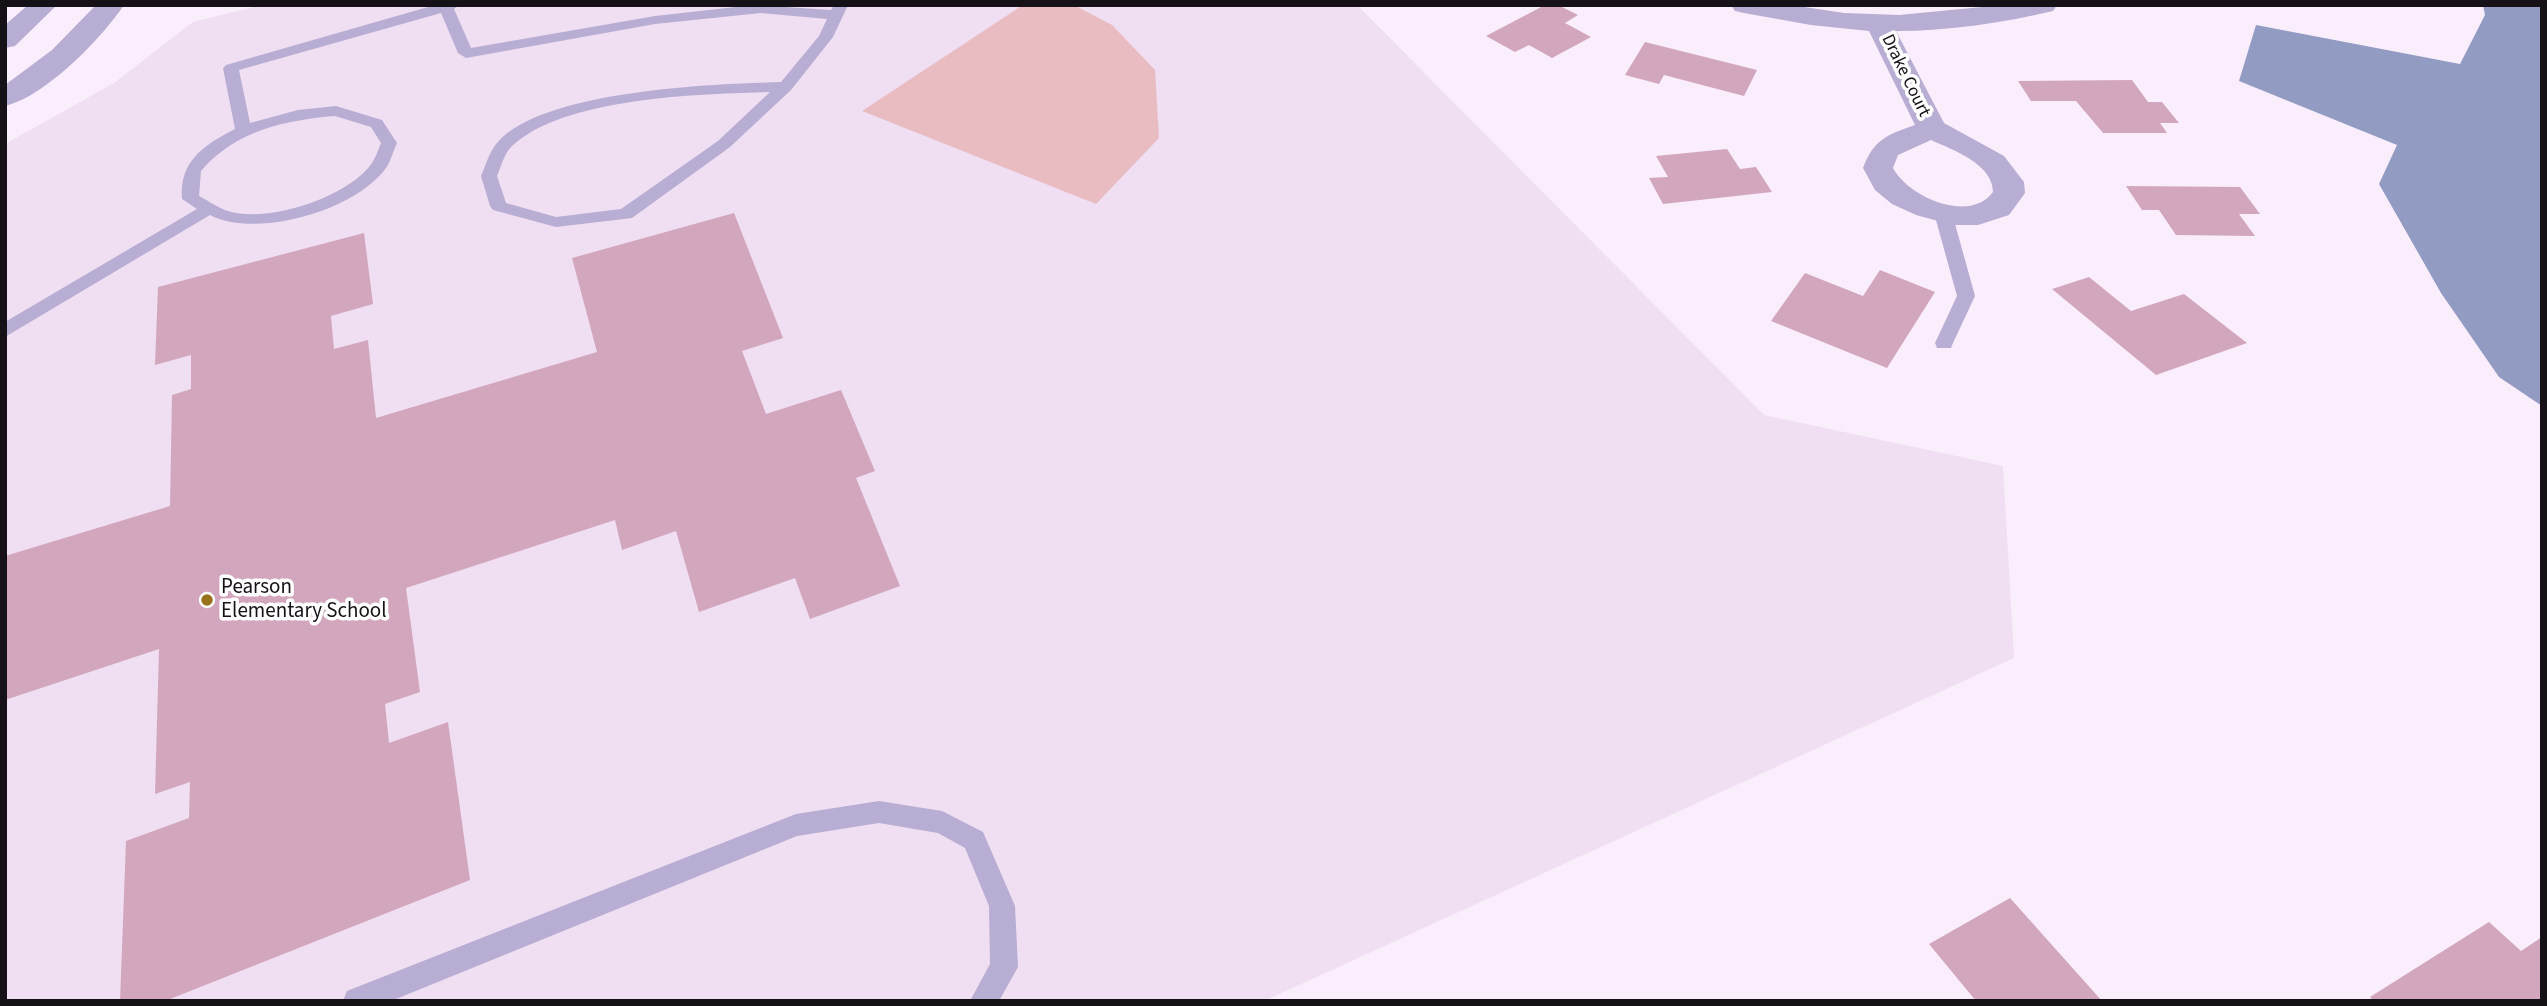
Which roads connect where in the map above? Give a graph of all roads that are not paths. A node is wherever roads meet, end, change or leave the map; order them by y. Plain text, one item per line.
1 (44, 5) edge
2 (111, 5) edge
3 (1744, 5) edge
4 (2044, 5) edge
5 (449, 6) edge
6 (761, 7) edge
7 (839, 10) edge
8 (1879, 24) junction
9 (5, 40) edge
10 (785, 88) junction
11 (5, 97) edge
12 (1932, 129) junction
13 (244, 131) junction
14 (205, 211) junction
15 (1943, 213) junction
16 (5, 331) edge
17 (1944, 343) dead end
18 (357, 1001) edge
19 (984, 1001) edge

1 - 9 street
2 - 11 street
3 - 8 street
4 - 8 street
5 - 6 lane
5 - 13 lane
6 - 7 lane
7 - 10 lane
8 - 12 street, Drake Court
10 - 10 lane
12 - 15 street, Drake Court
12 - 15 street, Drake Court
13 - 14 lane
13 - 14 lane
14 - 16 lane
15 - 17 lane
18 - 19 lane

